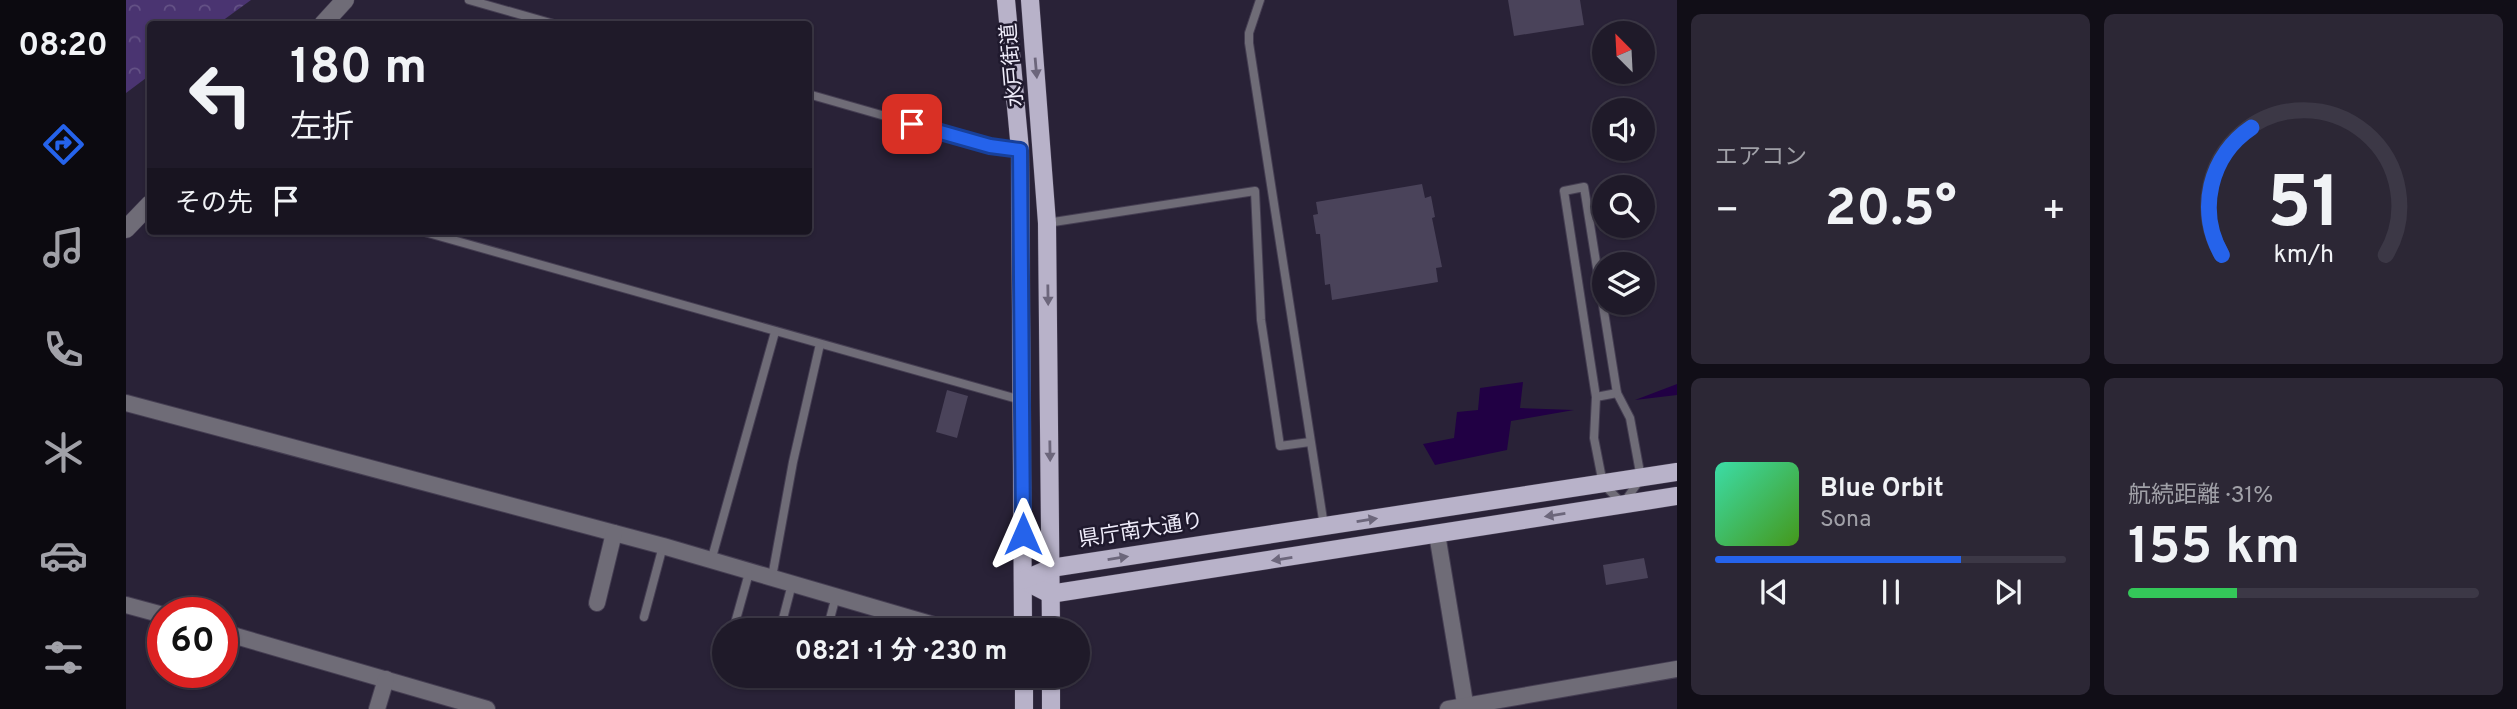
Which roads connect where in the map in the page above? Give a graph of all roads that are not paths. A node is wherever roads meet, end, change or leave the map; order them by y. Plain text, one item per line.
1 (345, 0) edge
2 (469, 0) edge
3 (1006, 0) edge
4 (1030, 0) edge
5 (1260, 0) edge
6 (326, 21) edge
7 (543, 21) edge
8 (812, 95) edge
9 (1020, 150) junction
10 (1020, 178) junction
11 (1045, 178) junction
12 (147, 207) edge
13 (1047, 223) junction
14 (126, 229) edge
15 (435, 235) edge
16 (775, 332) junction
17 (820, 345) junction
18 (1617, 393) junction
19 (1596, 397) junction
20 (1024, 401) junction
21 (126, 402) edge
22 (1310, 442) junction
23 (1677, 472) edge
24 (1641, 478) junction
25 (1603, 484) junction
26 (1677, 496) edge
27 (1623, 505) junction
28 (1324, 526) junction
29 (614, 533) junction
30 (1437, 534) junction
31 (663, 546) junction
32 (711, 561) junction
33 (1051, 568) junction
34 (749, 573) junction
35 (772, 577) junction
36 (1023, 580) junction
37 (792, 584) junction
38 (1050, 594) junction
39 (836, 596) junction
40 (597, 603) dead end
41 (126, 605) edge
42 (147, 611) edge
43 (644, 617) dead end
44 (736, 618) edge
45 (783, 618) edge
46 (830, 618) edge
47 (910, 618) edge
48 (1024, 618) edge
49 (1051, 618) edge
50 (238, 637) edge
51 (1677, 669) edge
52 (386, 679) junction
53 (1024, 688) edge
54 (1051, 688) edge
55 (1465, 707) edge
56 (377, 709) edge
57 (487, 709) edge
58 (1024, 709) edge
59 (1051, 709) edge
60 (1448, 709) edge

1 - 6 street
2 - 7 lane
3 - 9 main road, 水戸街道
4 -> 11 main road, 水戸街道
5 - 22 lane
8 - 9 lane
9 - 10 main road, 水戸街道
10 - 11 main road
10 - 20 main road, 水戸街道
11 - 13 main road, 水戸街道
12 - 14 street
13 - 22 lane
13 -> 33 main road, 水戸街道
15 - 16 lane
16 - 17 lane
16 - 32 lane
17 - 20 lane
17 - 35 lane
18 - 19 lane
18 - 19 lane
18 - 24 lane
19 - 25 lane
20 - 36 main road, 水戸街道
21 - 29 street
22 - 28 lane
23 - 24 main road, 県庁南大通り
24 - 25 main road, 県庁南大通り
24 - 27 lane
25 - 27 lane
28 -> 25 main road, 県庁南大通り
26 - 27 main road
27 -> 30 main road
33 -> 28 main road, 県庁南大通り
29 - 31 street
29 - 40 street
30 -> 38 main road
30 - 55 street
31 - 32 street
31 - 43 lane
32 - 34 street
33 - 36 main road, 県庁南大通り
33 - 38 main road, 水戸街道
34 - 35 street
34 - 44 lane
35 - 37 street
36 - 38 main road
36 - 48 main road, 水戸街道
37 - 39 street
37 - 45 lane
38 - 49 main road, 水戸街道
39 - 46 lane
39 - 47 street
41 - 42 street
50 - 52 street
51 - 55 street
52 - 56 street
52 - 57 street
53 - 58 main road
54 - 59 main road
55 - 60 street

